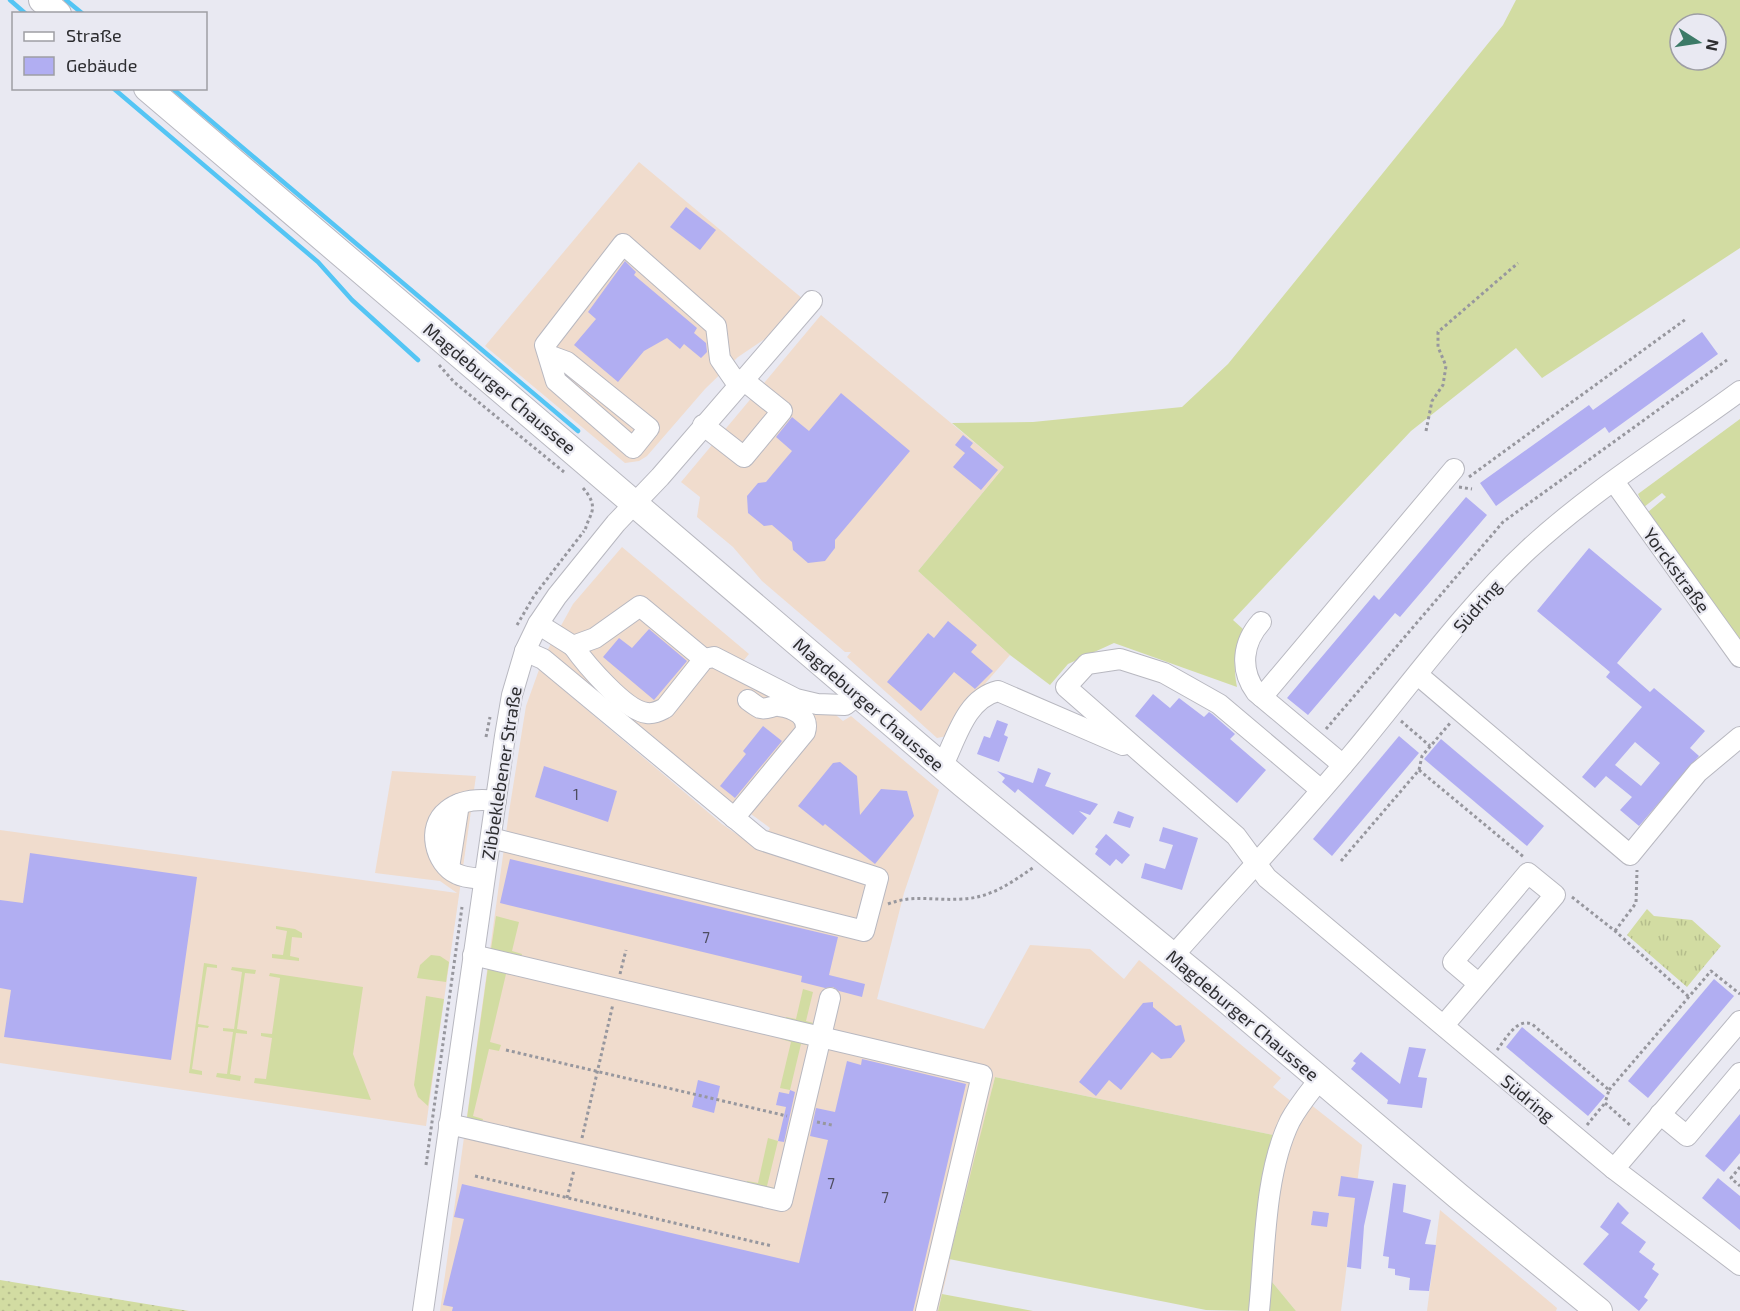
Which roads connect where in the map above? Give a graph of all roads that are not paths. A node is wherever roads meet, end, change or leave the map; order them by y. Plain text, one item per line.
1 (42, 0) edge
2 (56, 12) edge
3 (149, 90) edge
4 (812, 301) dead end
5 (548, 355) junction
6 (740, 382) junction
7 (1740, 392) edge
8 (703, 425) junction
9 (1459, 475) road end
10 (1615, 483) junction
11 (634, 502) junction
12 (1261, 622) dead end
13 (538, 624) junction
14 (573, 646) junction
15 (525, 651) junction
16 (1740, 657) edge
17 (704, 659) junction
18 (1418, 675) junction
19 (858, 694) junction
20 (1262, 697) junction
21 (748, 700) dead end
22 (1740, 737) edge
23 (1141, 753) junction
24 (1343, 765) junction
25 (942, 767) junction
26 (1321, 790) junction
27 (496, 801) junction
28 (734, 818) junction
29 (491, 838) junction
30 (1256, 864) junction
31 (484, 879) junction
32 (473, 955) junction
33 (1173, 956) junction
34 (1479, 984) junction
35 (830, 998) dead end
36 (1740, 1021) edge
37 (1444, 1025) junction
38 (821, 1037) junction
39 (1740, 1073) edge
40 (1319, 1080) junction
41 (1660, 1114) junction
42 (449, 1124) junction
43 (1614, 1169) junction
44 (1740, 1264) edge
45 (423, 1311) edge
46 (926, 1311) edge
47 (1259, 1311) edge
48 (1599, 1311) edge

1 - 2 main road
3 - 11 main road, Magdeburger Chaussee
4 - 6 street, Zibbeklebener Straße
5 - 5 street
5 - 6 street
6 - 8 street, Zibbeklebener Straße
6 - 8 street
7 - 10 street, Südring
8 - 11 street, Zibbeklebener Straße
9 - 20 street
10 - 16 street, Yorckstraße
10 - 18 street, Südring
11 - 13 street, Zibbeklebener Straße
11 - 19 main road, Magdeburger Chaussee
12 - 20 street
13 - 14 street
13 - 15 street, Zibbeklebener Straße
14 - 17 street
14 - 17 street
15 - 27 street, Zibbeklebener Straße
15 - 28 street
17 - 19 street
18 - 22 street
18 - 24 street, Südring
19 - 25 main road, Magdeburger Chaussee
20 - 24 street
21 - 28 street
23 - 25 street
23 - 26 street
23 - 30 street
24 - 26 street, Südring
25 - 33 main road, Magdeburger Chaussee
26 - 30 street, Südring
27 - 29 street, Zibbeklebener Straße
27 - 31 street
28 - 29 street
29 - 31 street, Zibbeklebener Straße
30 - 33 street, Südring
30 - 37 street, Südring
31 - 32 street, Zibbeklebener Straße
32 - 38 street
32 - 42 street, Zibbeklebener Straße
33 - 40 main road, Magdeburger Chaussee
34 - 34 street
34 - 37 street
35 - 38 street
36 - 41 street
37 - 43 street, Südring
38 - 42 street
38 - 46 street
39 - 41 street
40 - 47 street
40 - 48 main road, Magdeburger Chaussee
41 - 43 street
42 - 45 street, Zibbeklebener Straße
43 - 44 street, Südring

